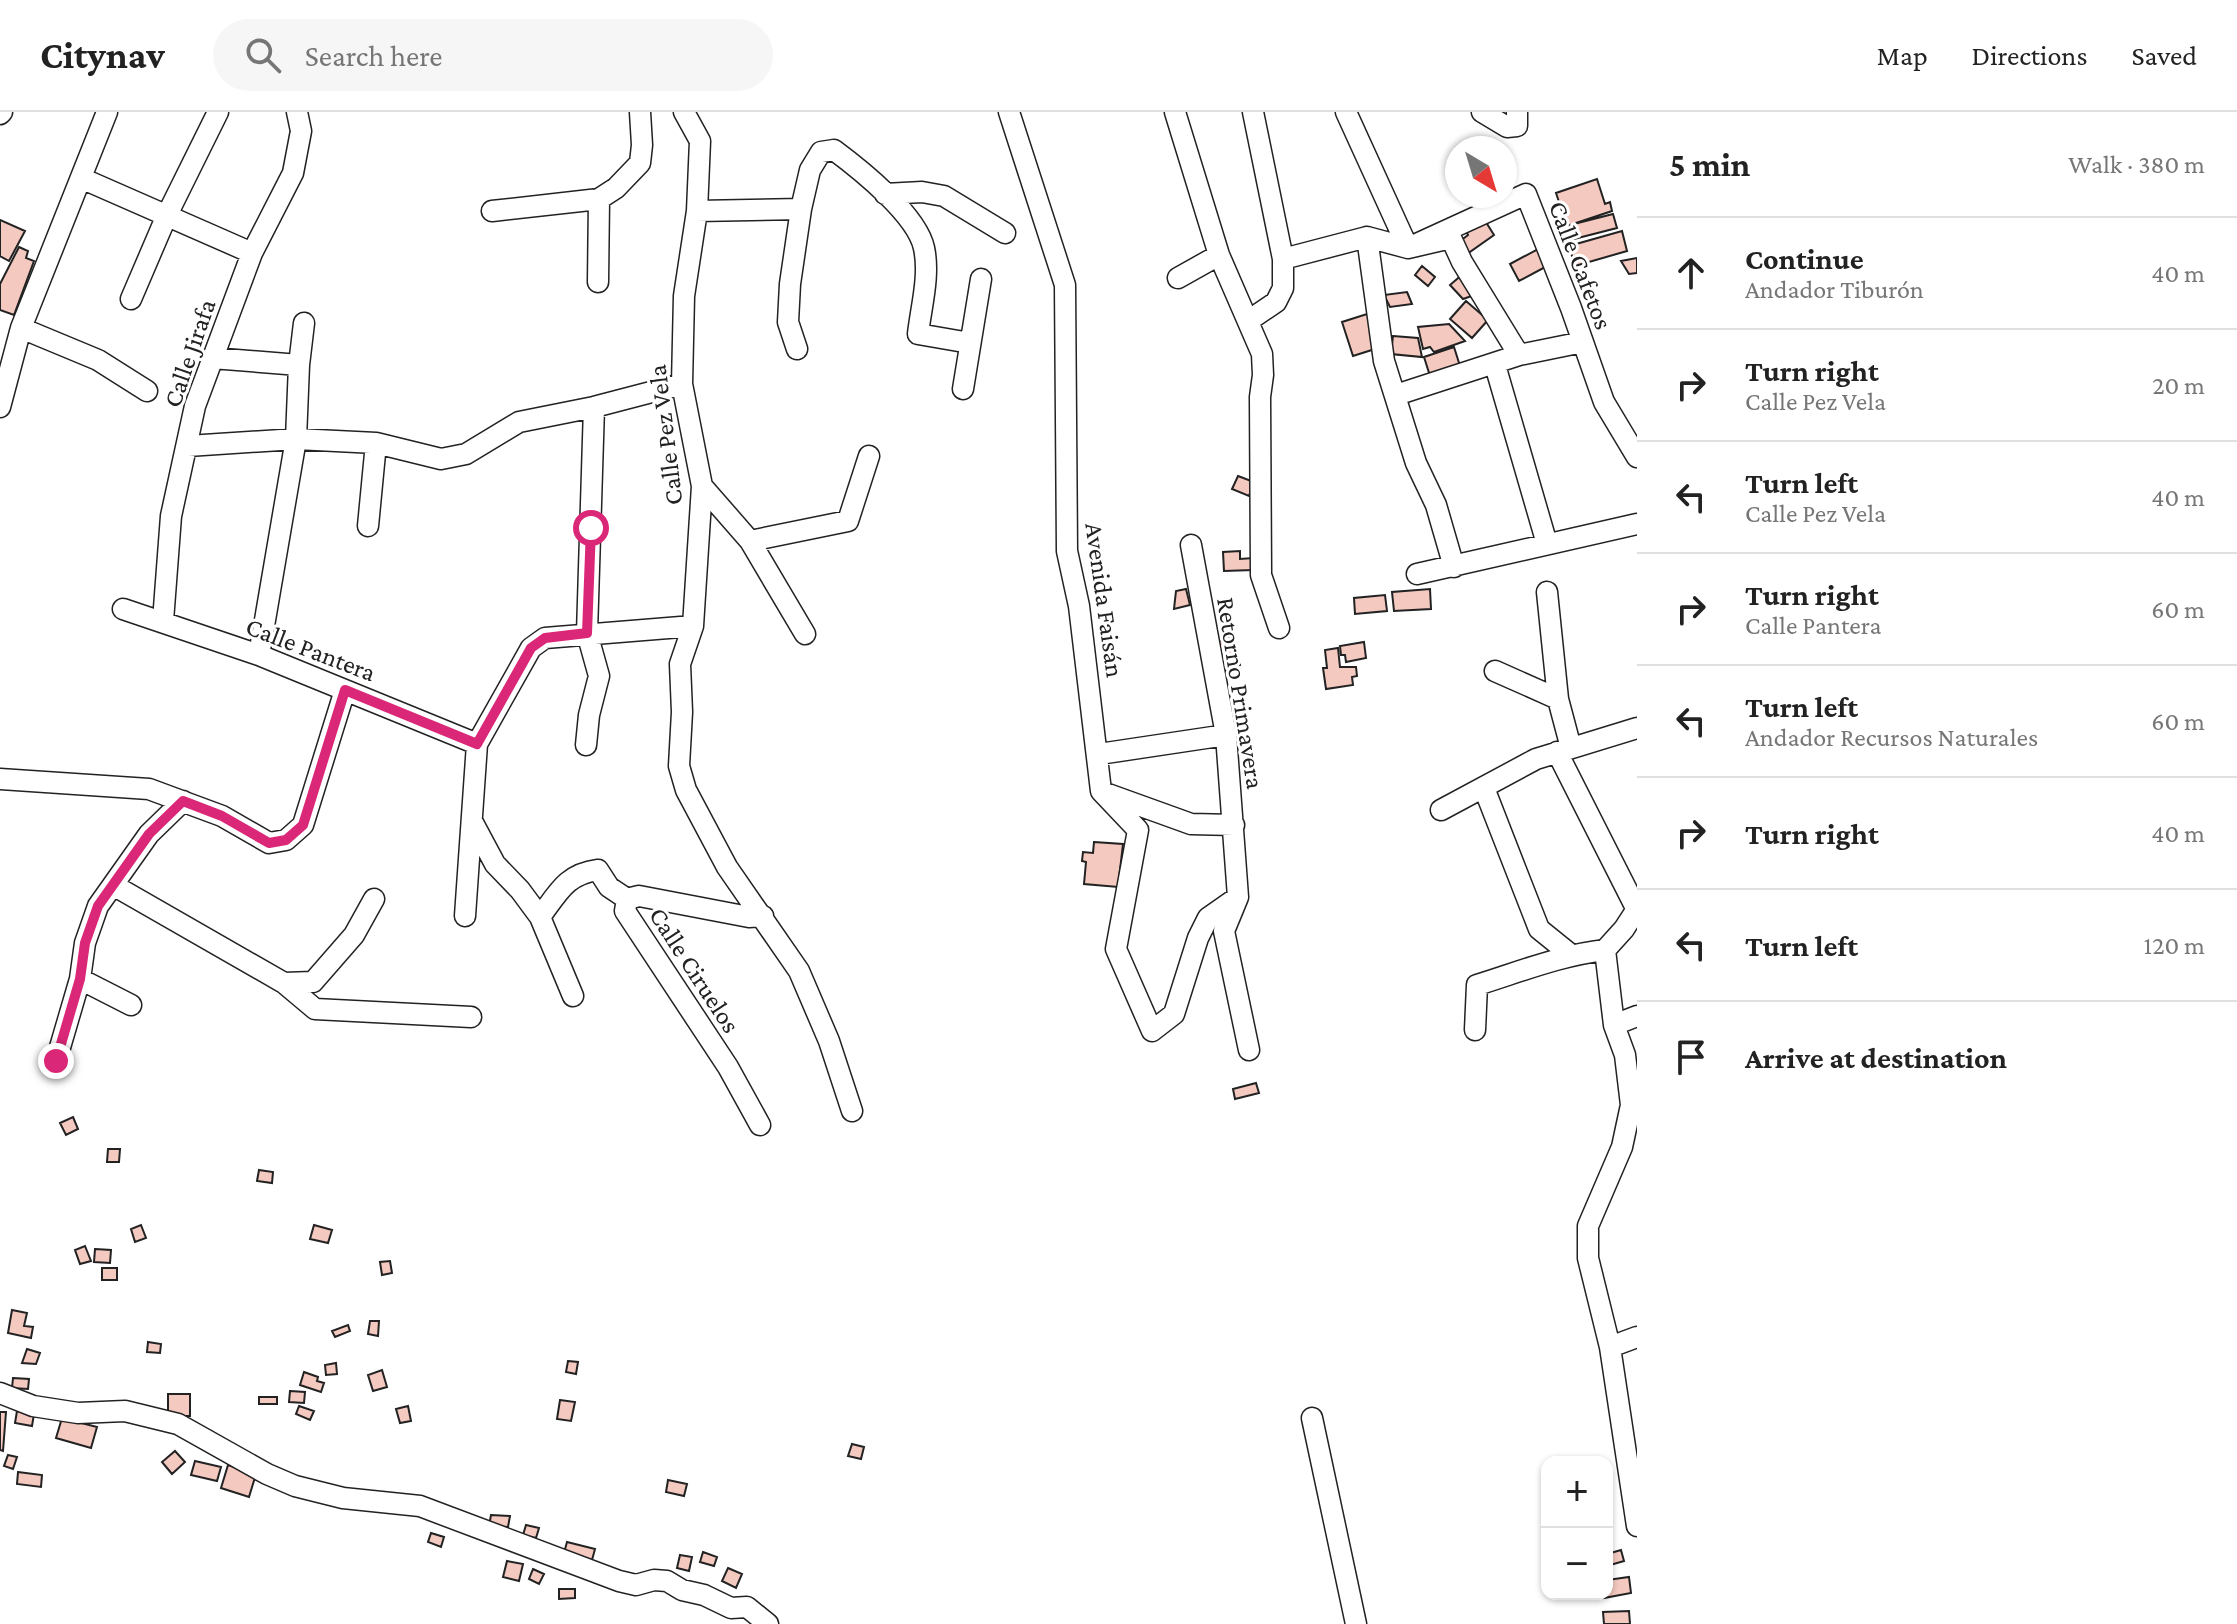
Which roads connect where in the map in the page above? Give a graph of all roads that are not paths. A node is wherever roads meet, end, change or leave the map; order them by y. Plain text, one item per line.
1 (107, 112) edge
2 (218, 112) edge
3 (297, 112) edge
4 (640, 112) edge
5 (684, 112) edge
6 (1009, 112) edge
7 (1175, 112) edge
8 (1253, 112) edge
9 (1346, 112) edge
10 (1482, 112) edge
11 (1517, 119) edge
12 (81, 178) junction
13 (885, 194) junction
14 (599, 199) junction
15 (801, 209) junction
16 (492, 211) dead end
17 (697, 211) junction
18 (167, 215) junction
19 (1005, 233) dead end
20 (1367, 237) junction
21 (1408, 248) junction
22 (252, 253) junction
23 (1219, 255) junction
24 (1283, 259) junction
25 (1178, 278) dead end
26 (981, 279) dead end
27 (598, 282) dead end
28 (131, 299) dead end
29 (1248, 321) junction
30 (304, 323) dead end
31 (21, 328) junction
32 (1583, 342) junction
33 (970, 343) junction
34 (797, 349) dead end
35 (1519, 355) junction
36 (212, 358) junction
37 (299, 365) junction
38 (1495, 365) junction
39 (682, 384) junction
40 (963, 389) dead end
41 (147, 391) dead end
42 (1396, 395) junction
43 (0, 407) edge
44 (594, 407) junction
45 (296, 439) junction
46 (376, 443) junction
47 (188, 446) junction
48 (869, 456) dead end
49 (1637, 457) edge
50 (702, 486) junction
51 (1637, 524) edge
52 (368, 526) dead end
53 (750, 541) junction
54 (1547, 544) junction
55 (1191, 545) dead end
56 (1454, 567) junction
57 (1417, 574) dead end
58 (1547, 592) dead end
59 (123, 609) dead end
60 (163, 621) junction
61 (693, 626) junction
62 (1279, 628) dead end
63 (587, 633) junction
64 (805, 634) dead end
65 (259, 655) junction
66 (1495, 671) dead end
67 (345, 690) junction
68 (1558, 699) junction
69 (1637, 728) edge
70 (1226, 735) junction
71 (477, 744) junction
72 (586, 745) dead end
73 (1564, 750) junction
74 (1099, 754) junction
75 (0, 779) edge
76 (1484, 788) junction
77 (1101, 791) junction
78 (183, 801) junction
79 (1441, 810) dead end
80 (472, 820) junction
81 (1234, 825) junction
82 (113, 885) junction
83 (1238, 897) junction
84 (374, 899) dead end
85 (627, 899) junction
86 (1637, 910) edge
87 (465, 916) dead end
88 (763, 916) junction
89 (540, 917) junction
90 (1605, 950) junction
91 (1570, 954) junction
92 (80, 979) junction
93 (284, 983) junction
94 (573, 996) dead end
95 (131, 1005) dead end
96 (1637, 1016) edge
97 (471, 1017) dead end
98 (1614, 1025) junction
99 (1475, 1030) dead end
100 (1249, 1050) dead end
101 (56, 1061) dead end
102 (1634, 1106) edge
103 (852, 1111) dead end
104 (760, 1125) dead end
105 (1637, 1337) edge
106 (1610, 1347) junction
107 (0, 1393) edge
108 (1312, 1418) dead end
109 (1637, 1526) edge
110 (768, 1624) edge
111 (1356, 1624) edge

1 - 12 street
2 - 18 street
3 - 22 street, Calle Jirafa
4 - 14 street
5 - 17 street, Calle Pez Vela
6 - 74 street, Avenida Faisán
7 - 23 street
8 - 24 street
9 - 21 street
10 - 11 street
12 - 18 street
12 - 31 street
13 - 15 street
13 - 19 street
13 - 33 street
14 - 16 street
14 - 27 street
15 - 17 street
15 - 34 street
17 - 39 street, Calle Pez Vela
18 - 22 street
18 - 28 street
20 - 21 street
20 - 24 street
20 - 42 street
21 - 32 street, Calle Cafetos
21 - 35 street
22 - 36 street, Calle Jirafa
23 - 25 street
23 - 29 street
24 - 29 street
26 - 33 street
29 - 62 street
30 - 37 street
31 - 41 street
31 - 43 street
32 - 35 street
32 - 49 street, Calle Cafetos
33 - 40 street
35 - 38 street
36 - 37 street
36 - 47 street, Calle Jirafa
37 - 45 street
38 - 42 street
38 - 54 street
39 - 44 street
39 - 50 street, Calle Pez Vela
42 - 56 street
44 - 46 street
44 - 63 street
45 - 46 street
45 - 47 street
45 - 65 street
46 - 52 street
47 - 60 street, Calle Jirafa
48 - 53 street
50 - 53 street
50 - 61 street, Calle Pez Vela
51 - 54 street
53 - 64 street
54 - 56 street
55 - 70 street, Retorno Primavera
56 - 57 street
58 - 68 street
59 - 60 street, Calle Pantera
60 - 65 street, Calle Pantera
61 - 63 street
61 - 88 street, Calle Pez Vela
63 - 71 street
63 - 72 street
65 - 67 street, Calle Pantera
66 - 68 street
67 - 71 street, Calle Pantera
67 - 78 street
68 - 73 street
69 - 73 street
70 - 74 street
70 - 81 street, Retorno Primavera
71 - 80 street
73 - 76 street
73 - 86 street
74 - 77 street, Avenida Faisán
75 - 78 street
76 - 79 street
76 - 91 street
77 - 81 street
77 - 83 street
78 - 82 street
80 - 87 street
80 - 89 street
81 - 83 street, Retorno Primavera
82 - 92 street
82 - 93 street
83 - 100 street
84 - 93 street
85 - 88 street
85 - 89 street
85 - 104 street, Calle Ciruelos
86 - 90 street
88 - 103 street, Calle Pez Vela
89 - 94 street
90 - 91 street
90 - 98 street
91 - 99 street
92 - 95 street
92 - 101 street
93 - 97 street
96 - 98 street
98 - 102 street
102 - 106 street
105 - 106 street
106 - 109 street
107 - 110 street
108 - 111 street

